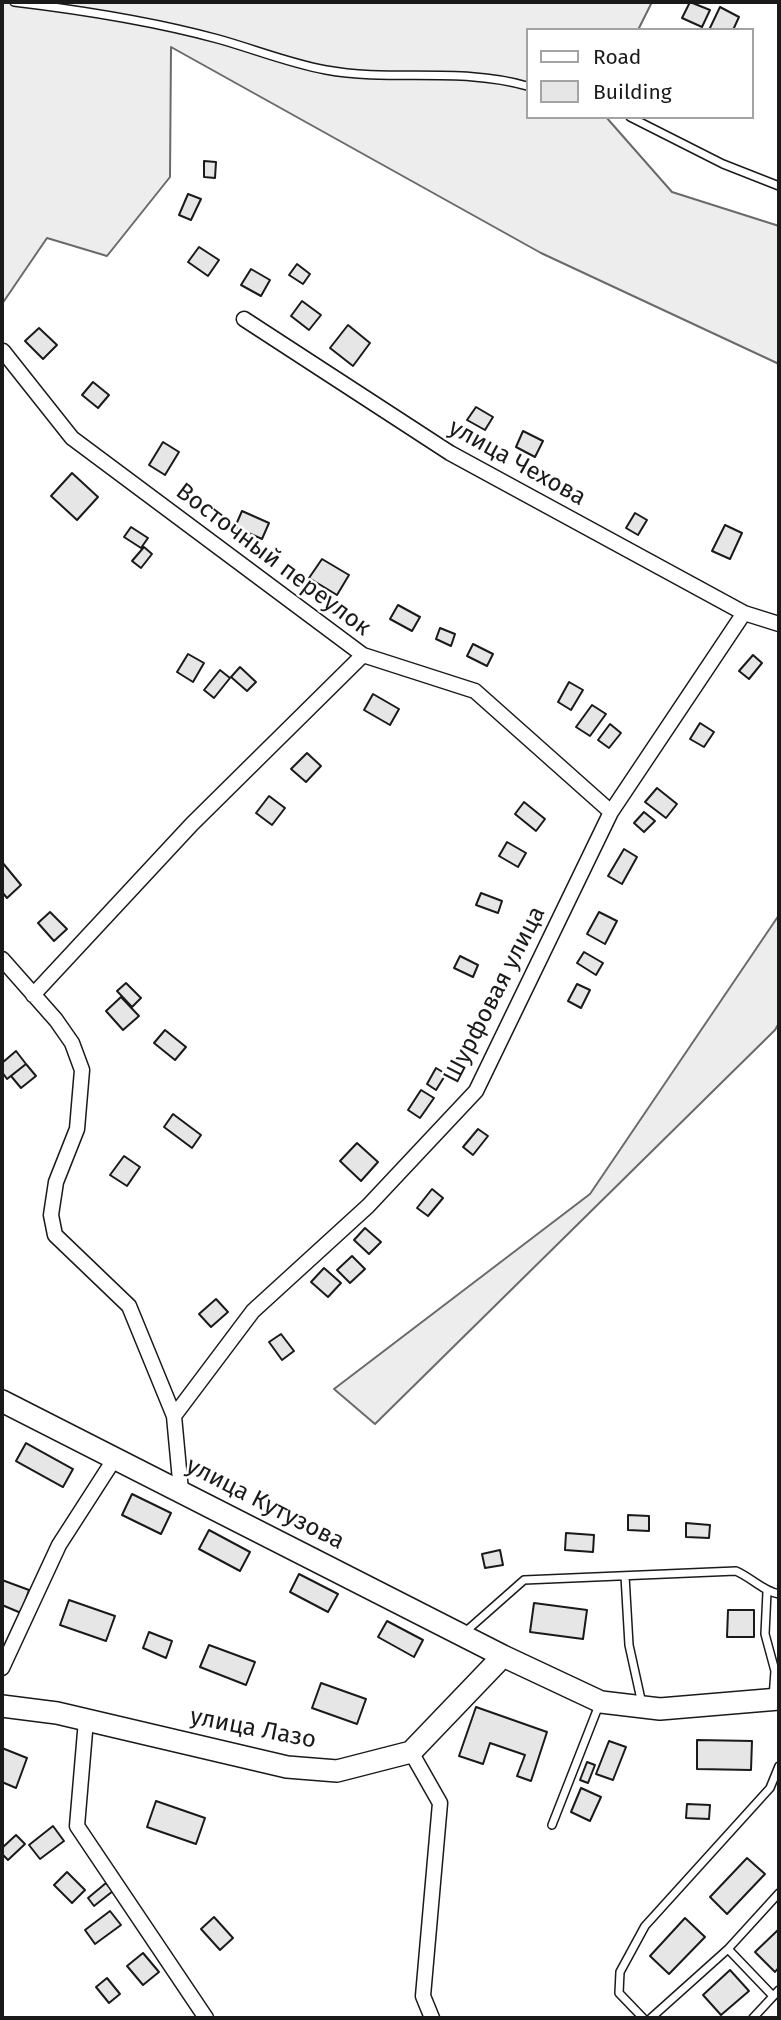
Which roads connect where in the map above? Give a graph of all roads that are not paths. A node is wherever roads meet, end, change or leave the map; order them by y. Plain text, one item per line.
1 (14, 2) edge
2 (526, 86) edge
3 (634, 119) edge
4 (779, 186) edge
5 (244, 319) dead end
6 (2, 351) edge
7 (744, 613) junction
8 (779, 624) edge
9 (363, 655) junction
10 (611, 812) junction
11 (2, 959) edge
12 (33, 995) junction
13 (2, 1401) edge
14 (174, 1416) junction
15 (115, 1458) junction
16 (181, 1491) junction
17 (625, 1577) junction
18 (767, 1592) junction
19 (779, 1594) edge
20 (462, 1634) junction
21 (503, 1656) junction
22 (2, 1668) edge
23 (776, 1699) edge
24 (601, 1702) junction
25 (2, 1706) edge
26 (643, 1708) junction
27 (86, 1720) junction
28 (411, 1752) junction
29 (779, 1766) edge
30 (552, 1825) dead end
31 (779, 1893) edge
32 (728, 1949) junction
33 (779, 1990) edge
34 (773, 1996) junction
35 (206, 2018) edge
36 (432, 2018) edge
37 (643, 2018) edge
38 (651, 2018) edge
39 (752, 2018) edge

1 - 2 lane
3 - 4 lane
5 - 7 street, улица Чехова
6 - 9 street, Восточный переулок
7 - 8 street, улица Чехова
7 - 10 street, Шурфовая улица
9 - 10 street, Восточный переулок
9 - 12 street
10 - 14 street, Шурфовая улица
11 - 12 street
12 - 14 street
13 - 15 street, улица Кутузова
14 - 16 street
15 - 16 street, улица Кутузова
15 - 22 street
16 - 20 street, улица Кутузова
17 - 18 lane
17 - 20 lane
17 - 26 lane
18 - 19 lane
18 - 23 lane
20 - 21 street, улица Кутузова
21 - 24 street
21 - 28 street
23 - 26 street
24 - 26 street
24 - 30 lane
25 - 27 street, улица Лазо
27 - 28 street, улица Лазо
27 - 35 street
28 - 36 street
29 - 37 lane
31 - 32 lane
32 - 34 lane
32 - 38 lane
33 - 34 lane
34 - 39 lane

